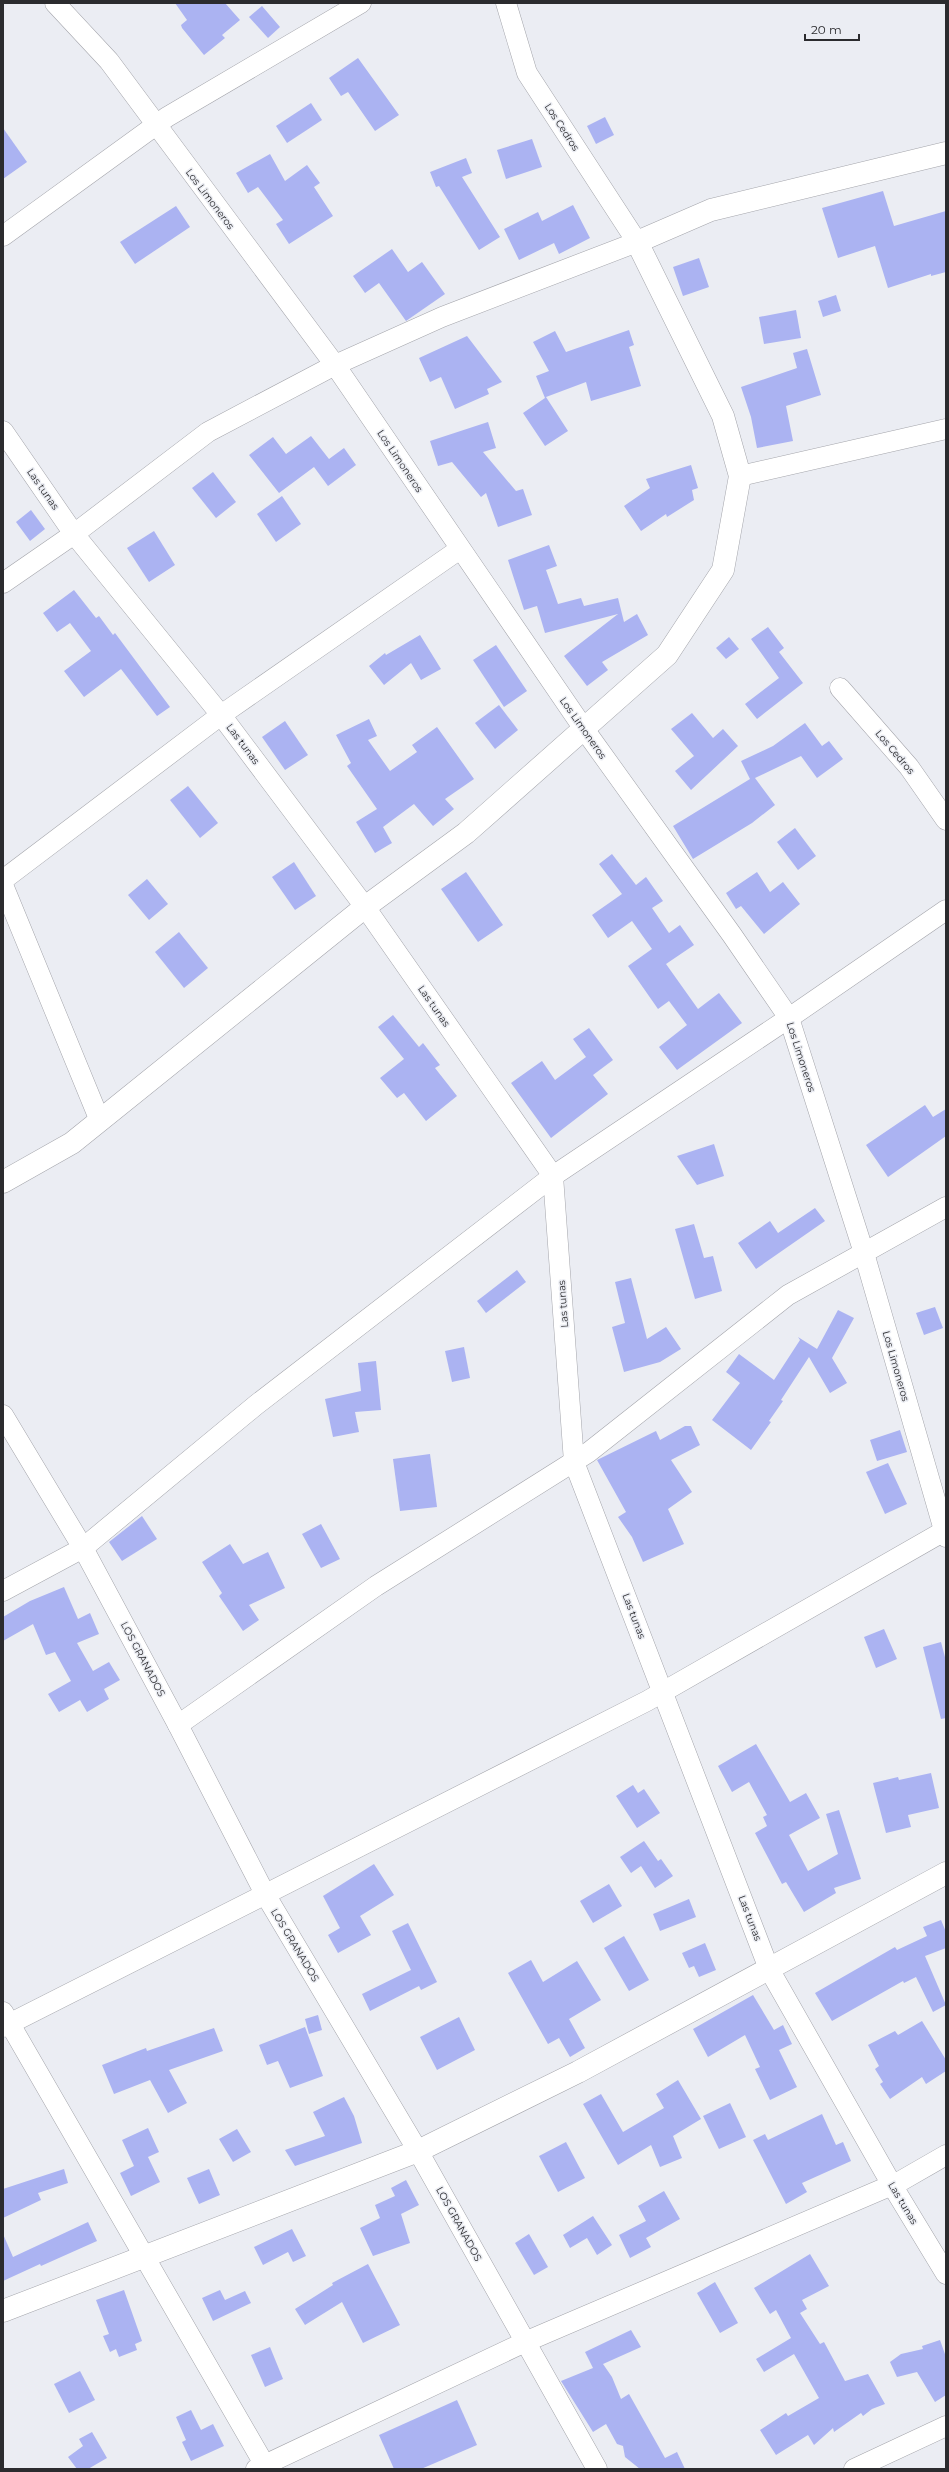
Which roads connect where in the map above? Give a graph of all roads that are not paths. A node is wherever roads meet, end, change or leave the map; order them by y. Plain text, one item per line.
1 (54, 3) edge
2 (361, 3) edge
3 (506, 3) edge
4 (155, 126) junction
5 (946, 153) edge
6 (3, 236) edge
7 (637, 242) junction
8 (335, 365) junction
9 (946, 430) edge
10 (3, 431) edge
11 (740, 476) junction
12 (74, 534) junction
13 (460, 550) junction
14 (3, 583) edge
15 (840, 688) dead end
16 (221, 715) junction
17 (584, 729) junction
18 (946, 820) edge
19 (3, 880) edge
20 (3, 885) edge
21 (365, 907) junction
22 (946, 910) edge
23 (789, 1018) junction
24 (100, 1121) junction
25 (553, 1176) junction
26 (3, 1182) edge
27 (946, 1207) edge
28 (864, 1253) junction
29 (3, 1415) edge
30 (574, 1462) junction
31 (945, 1533) edge
32 (83, 1548) junction
33 (3, 1591) edge
34 (663, 1692) junction
35 (178, 1725) junction
36 (946, 1873) edge
37 (265, 1894) junction
38 (769, 1969) junction
39 (5, 2021) edge
40 (418, 2151) junction
41 (946, 2155) edge
42 (892, 2185) junction
43 (145, 2255) junction
44 (946, 2274) edge
45 (3, 2311) edge
46 (525, 2342) junction
47 (946, 2426) edge
48 (263, 2468) edge
49 (597, 2469) edge
50 (854, 2469) edge

1 - 4 street, Los Limoneros
2 - 4 street
3 - 7 street, Los Cedros
4 - 6 street
4 - 8 street, Los Limoneros
5 - 7 street
7 - 8 street
7 - 11 street
8 - 12 street
8 - 13 street, Los Limoneros
9 - 11 street
10 - 12 street, Las tunas
11 - 17 street
12 - 14 street
12 - 16 street, Las tunas
13 - 16 street
13 - 17 street, Los Limoneros
15 - 18 street, Los Cedros
16 - 19 street
16 - 21 street, Las tunas
17 - 21 street
17 - 23 street, Los Limoneros
20 - 24 street
21 - 24 street
21 - 25 street, Las tunas
22 - 23 street
23 - 25 street
23 - 28 street, Los Limoneros
24 - 26 street
25 - 30 street, Las tunas
25 - 32 street
27 - 28 street
28 - 30 street
28 - 31 street, Los Limoneros
29 - 32 street, LOS GRANADOS
30 - 34 street, Las tunas
30 - 35 street
31 - 34 street
32 - 33 street
32 - 35 street, LOS GRANADOS
34 - 37 street
34 - 38 street, Las tunas
35 - 37 street, LOS GRANADOS
36 - 38 street
37 - 39 street
37 - 40 street, LOS GRANADOS
38 - 40 street
38 - 42 street, Las tunas
39 - 43 street
40 - 43 street
40 - 46 street, LOS GRANADOS
41 - 42 street
42 - 44 street, Las tunas
42 - 46 street
43 - 45 street
43 - 48 street
46 - 48 street
46 - 49 street, LOS GRANADOS
47 - 50 street

